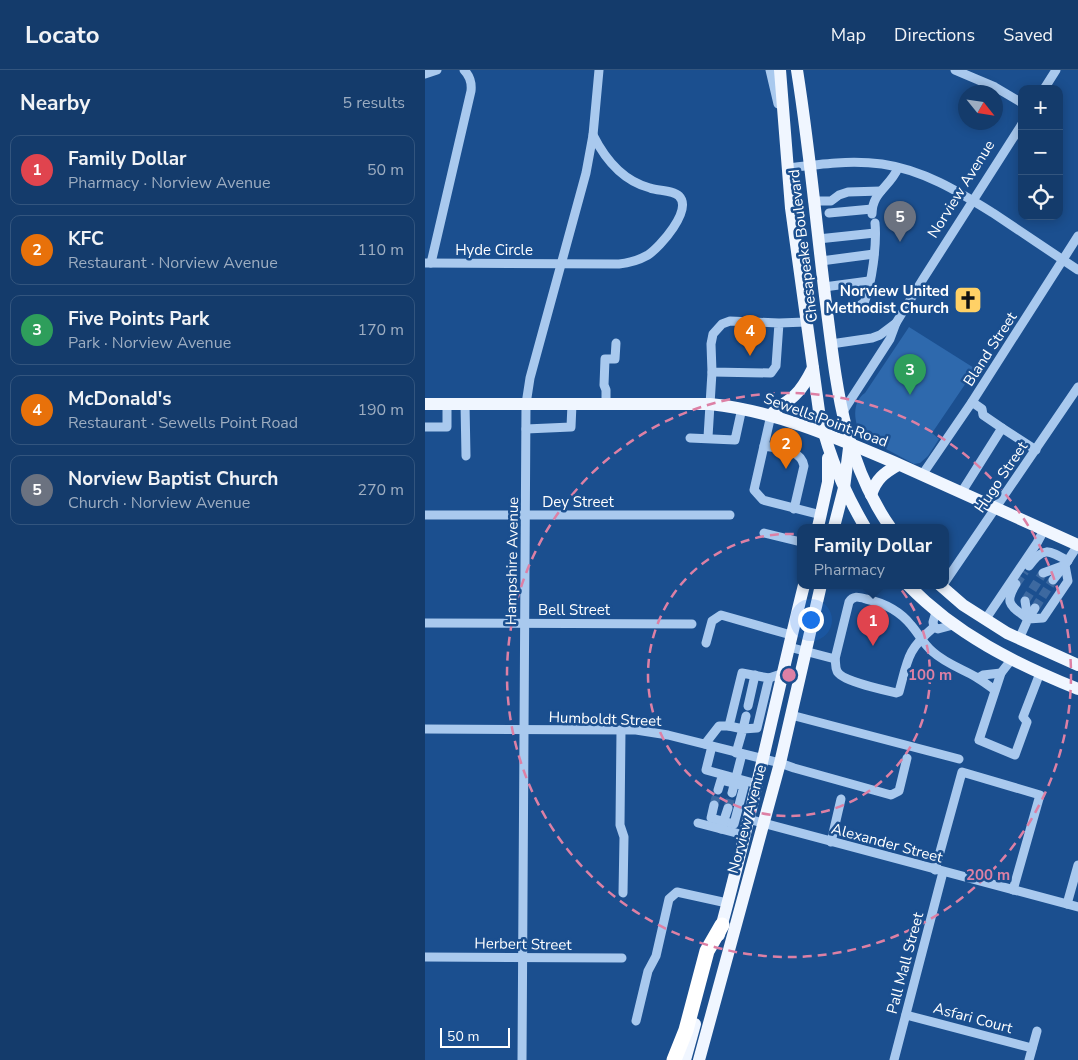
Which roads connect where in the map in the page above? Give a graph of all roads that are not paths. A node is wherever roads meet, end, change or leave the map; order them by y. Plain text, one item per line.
1 (437, 70) edge
2 (463, 70) edge
3 (599, 70) edge
4 (770, 70) edge
5 (781, 70) edge
6 (797, 70) edge
7 (955, 70) edge
8 (1056, 70) edge
9 (425, 74) edge
10 (1047, 85) edge
11 (1018, 101) edge
12 (1018, 130) edge
13 (593, 135) junction
14 (785, 138) junction
15 (809, 165) junction
16 (788, 168) junction
17 (898, 168) junction
18 (881, 191) junction
19 (973, 200) junction
20 (813, 201) junction
21 (829, 213) dead end
22 (874, 220) junction
23 (1078, 236) edge
24 (818, 239) junction
25 (874, 254) junction
26 (1063, 260) junction
27 (821, 261) junction
28 (428, 263) edge
29 (562, 264) junction
30 (1078, 270) edge
31 (869, 281) junction
32 (824, 287) junction
33 (827, 308) junction
34 (806, 322) junction
35 (779, 323) junction
36 (896, 323) junction
37 (616, 343) dead end
38 (831, 344) junction
39 (813, 368) junction
40 (712, 372) junction
41 (1078, 387) edge
42 (972, 402) junction
43 (425, 404) edge
44 (447, 404) junction
45 (465, 404) junction
46 (526, 404) junction
47 (572, 404) junction
48 (606, 404) junction
49 (710, 404) junction
50 (742, 408) junction
51 (841, 414) junction
52 (771, 415) junction
53 (425, 427) edge
54 (1002, 428) junction
55 (526, 429) junction
56 (824, 434) junction
57 (708, 437) junction
58 (690, 438) dead end
59 (849, 443) junction
60 (764, 446) junction
61 (1035, 450) junction
62 (466, 456) dead end
63 (898, 465) junction
64 (922, 475) junction
65 (844, 488) junction
66 (961, 493) junction
67 (871, 495) junction
68 (794, 509) junction
69 (997, 509) junction
70 (425, 515) edge
71 (526, 515) junction
72 (730, 515) dead end
73 (819, 521) edge
74 (836, 524) edge
75 (863, 524) edge
76 (889, 524) edge
77 (1044, 530) junction
78 (764, 533) dead end
79 (797, 541) edge
80 (1078, 545) edge
81 (1067, 563) junction
82 (1025, 572) tunnel mouth
83 (1043, 573) tunnel mouth
84 (949, 577) edge
85 (1053, 580) tunnel mouth
86 (1016, 584) tunnel mouth
87 (803, 589) edge
88 (820, 589) edge
89 (912, 589) edge
90 (948, 589) edge
91 (1025, 601) tunnel mouth
92 (1035, 608) tunnel mouth
93 (936, 612) junction
94 (1028, 619) junction
95 (985, 620) junction
96 (425, 623) edge
97 (525, 623) junction
98 (692, 624) dead end
99 (953, 625) junction
100 (934, 628) junction
101 (920, 639) junction
102 (1019, 639) junction
103 (790, 641) junction
104 (706, 642) dead end
105 (805, 651) junction
106 (835, 659) junction
107 (1011, 660) junction
108 (1078, 665) edge
109 (1001, 673) junction
110 (1040, 673) junction
111 (755, 675) junction
112 (775, 676) junction
113 (978, 678) junction
114 (1078, 689) edge
115 (995, 690) junction
116 (749, 706) dead end
117 (791, 715) junction
118 (746, 716) dead end
119 (729, 726) junction
120 (763, 728) junction
121 (425, 729) edge
122 (743, 729) junction
123 (524, 730) junction
124 (621, 730) junction
125 (708, 745) junction
126 (739, 753) junction
127 (907, 758) dead end
128 (763, 759) junction
129 (959, 759) dead end
130 (780, 763) junction
131 (735, 780) junction
132 (757, 784) junction
133 (719, 790) tunnel mouth
134 (731, 793) tunnel mouth
135 (841, 799) dead end
136 (715, 805) tunnel mouth
137 (727, 808) tunnel mouth
138 (748, 819) junction
139 (698, 823) dead end
140 (764, 824) junction
141 (723, 825) junction
142 (745, 835) junction
143 (831, 842) junction
144 (1078, 865) edge
145 (939, 871) junction
146 (1013, 890) junction
147 (623, 893) dead end
148 (727, 903) junction
149 (1067, 904) junction
150 (1078, 907) edge
151 (722, 925) junction
152 (425, 957) edge
153 (523, 958) junction
154 (622, 958) dead end
155 (906, 1015) junction
156 (636, 1021) dead end
157 (1037, 1031) dead end
158 (1032, 1048) junction
159 (522, 1060) edge
160 (674, 1060) edge
161 (685, 1060) edge
162 (699, 1060) edge
163 (894, 1060) edge
164 (1029, 1060) edge

1 - 9 street
2 - 28 street
3 - 13 street, Hampshire Avenue
4 - 14 street
5 - 14 main road, Chesapeake Boulevard
6 - 15 main road, Chesapeake Boulevard
7 - 11 street
8 - 10 street
12 - 19 street, Norview Avenue
13 - 29 street, Hampshire Avenue
13 - 29 street, Hyde Circle
14 - 16 main road, Chesapeake Boulevard
15 - 16 street
15 - 17 street
15 - 20 main road, Chesapeake Boulevard
16 - 34 main road, Chesapeake Boulevard
17 - 18 street
17 - 19 street
18 - 20 street
18 - 22 street
19 - 26 street
19 - 36 street, Norview Avenue
20 - 24 main road, Chesapeake Boulevard
21 - 22 street
22 - 24 street
22 - 25 street
23 - 26 street, Bland Street
24 - 27 main road, Chesapeake Boulevard
25 - 27 street
25 - 31 street
26 - 30 street
26 - 42 street, Bland Street
27 - 32 main road, Chesapeake Boulevard
28 - 29 street, Hyde Circle
29 - 46 street, Hampshire Avenue
31 - 32 street
31 - 33 street
32 - 33 main road, Chesapeake Boulevard
33 - 38 main road, Chesapeake Boulevard
34 - 35 street
34 - 39 main road, Chesapeake Boulevard
35 - 40 street
35 - 40 street
36 - 38 street, Norview Avenue
36 - 51 street, Norview Avenue
37 - 48 street
38 - 51 main road, Chesapeake Boulevard
39 - 52 main road
39 - 56 main road, Chesapeake Boulevard
40 - 49 street
41 - 61 street, Hugo Street
42 - 54 street
42 - 64 street, Bland Street
43 - 44 main road, Sewells Point Road
44 - 45 main road, Sewells Point Road
44 - 53 street
45 - 46 main road, Sewells Point Road
45 - 62 street
46 - 47 main road, Sewells Point Road
46 - 55 street, Hampshire Avenue
47 - 48 main road, Sewells Point Road
47 - 55 street
48 - 49 main road, Sewells Point Road
49 - 50 main road, Sewells Point Road
49 - 57 street
50 - 52 main road, Sewells Point Road
50 - 57 street
51 - 59 main road, Chesapeake Boulevard
52 - 56 main road, Sewells Point Road
52 - 60 street
54 - 61 street
54 - 66 street
55 - 71 street, Hampshire Avenue
56 - 59 main road, Sewells Point Road
56 - 65 main road, Chesapeake Boulevard
56 - 73 main road
57 - 58 street
59 - 63 main road, Sewells Point Road
59 - 65 main road
59 - 67 main road, Chesapeake Boulevard
60 - 68 street
60 - 68 street
61 - 69 street, Hugo Street
63 - 64 main road, Sewells Point Road
63 - 67 main road
64 - 66 main road, Sewells Point Road
65 - 74 main road
65 - 75 main road, Chesapeake Boulevard
66 - 69 main road, Sewells Point Road
67 - 76 main road, Chesapeake Boulevard
68 - 73 street
69 - 77 main road, Sewells Point Road
69 - 84 street, Hugo Street
70 - 71 street, Dey Street
71 - 72 street, Dey Street
71 - 97 street, Hampshire Avenue
77 - 80 main road, Sewells Point Road
77 - 95 street
78 - 79 street
80 - 81 street
81 - 82 street
81 - 83 street
81 - 85 street
81 - 94 street
86 - 94 street
87 - 103 main road, Norview Avenue
88 - 105 main road, Norview Avenue
89 - 93 main road
90 - 95 main road
91 - 94 street
92 - 94 street
93 - 99 main road
93 - 100 street
94 - 102 street
95 - 102 main road
96 - 97 street, Bell Street
97 - 98 street, Bell Street
97 - 123 street, Hampshire Avenue
99 - 100 street
99 - 107 main road
100 - 101 street
101 - 106 street
101 - 106 street
101 - 113 street
102 - 107 main road
102 - 108 main road
103 - 104 street
103 - 105 street
103 - 112 main road, Norview Avenue
105 - 106 street
105 - 117 main road, Norview Avenue
107 - 109 street
107 - 110 main road
109 - 113 street
109 - 115 street
110 - 114 main road
110 - 115 street
111 - 112 street
111 - 116 street
111 - 119 street
112 - 120 main road, Norview Avenue
113 - 115 street
117 - 129 street
117 - 130 main road, Norview Avenue
118 - 122 street
119 - 122 street
119 - 125 street
120 - 122 street
120 - 128 main road, Norview Avenue
121 - 123 street, Humboldt Street
122 - 126 street
123 - 124 street, Humboldt Street
123 - 153 street, Hampshire Avenue
124 - 125 street, Humboldt Street
124 - 147 street
125 - 126 street, Humboldt Street
125 - 131 street
126 - 128 street, Humboldt Street
126 - 131 street
127 - 130 street, Humboldt Street
128 - 130 street, Humboldt Street
128 - 132 main road, Norview Avenue
130 - 140 main road, Norview Avenue
131 - 132 street
131 - 133 street
131 - 134 street
131 - 141 street
132 - 138 main road, Norview Avenue
135 - 143 street
136 - 141 street
137 - 141 street
138 - 140 street, Alexander Street
138 - 142 main road, Norview Avenue
139 - 141 street
140 - 143 street, Alexander Street
140 - 162 main road, Norview Avenue
141 - 142 street
142 - 148 main road, Norview Avenue
143 - 145 street, Alexander Street
144 - 149 street
145 - 146 street, Alexander Street
145 - 146 street, Pall Mall Street
145 - 155 street, Pall Mall Street
146 - 149 street, Alexander Street
148 - 151 main road, Norview Avenue
148 - 156 street
149 - 150 street, Alexander Street
151 - 160 highway
151 - 161 main road, Norview Avenue
152 - 153 street, Herbert Street
153 - 154 street, Herbert Street
153 - 159 street, Hampshire Avenue
155 - 158 street, Asfari Court
155 - 163 street, Pall Mall Street
157 - 158 street
158 - 164 street

